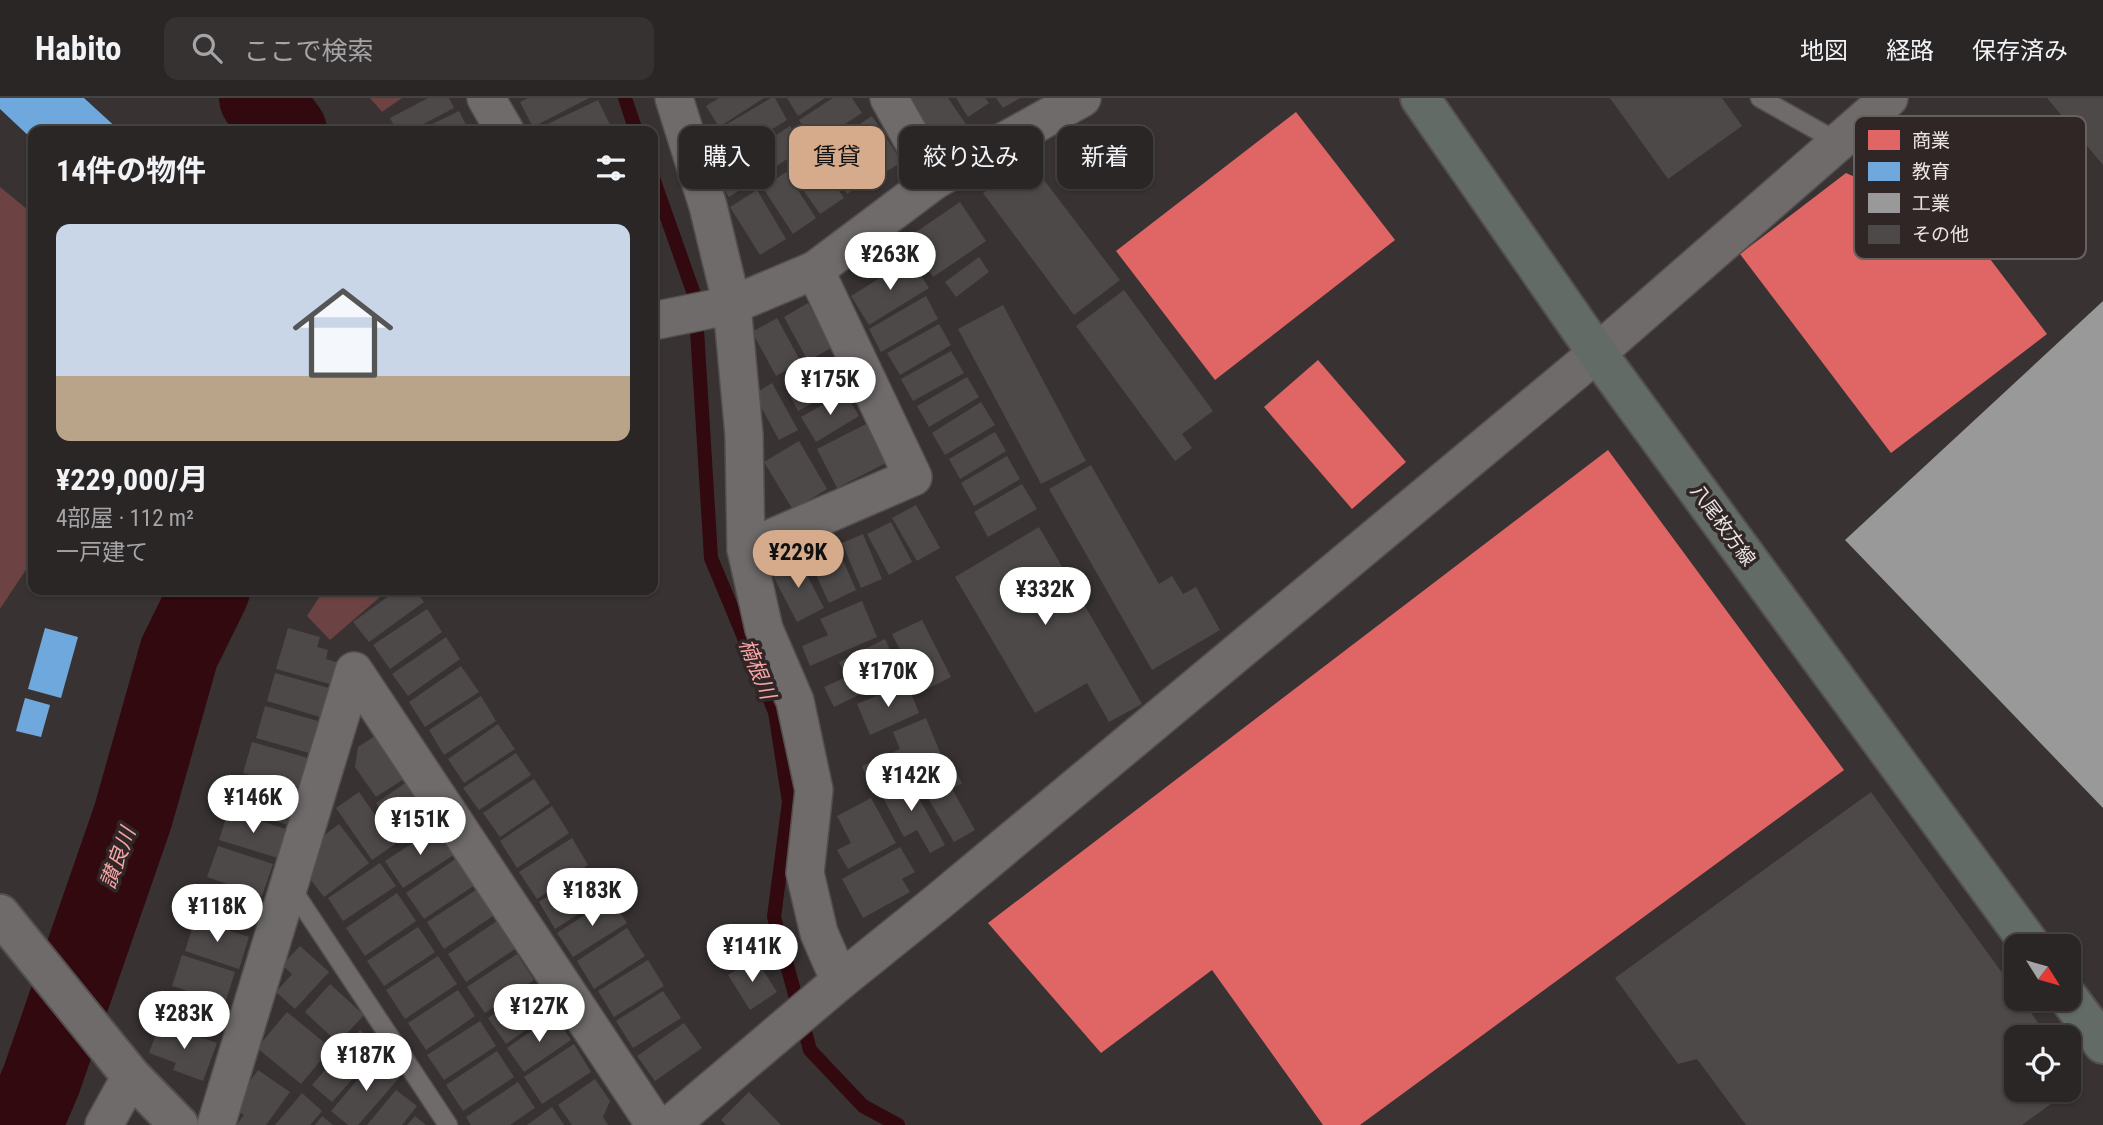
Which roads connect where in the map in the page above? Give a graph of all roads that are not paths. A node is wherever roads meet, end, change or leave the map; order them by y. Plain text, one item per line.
1 (486, 98) edge
2 (674, 98) edge
3 (889, 98) edge
4 (1082, 98) edge
5 (1420, 98) edge
6 (1760, 98) edge
7 (1889, 98) edge
8 (1868, 116) edge
9 (502, 126) edge
10 (905, 126) edge
11 (1032, 126) edge
12 (1854, 128) edge
13 (1838, 142) junction
14 (923, 189) edge
15 (815, 270) junction
16 (724, 307) junction
17 (660, 320) edge
18 (1597, 353) junction
19 (746, 550) junction
20 (288, 883) junction
21 (0, 914) edge
22 (2022, 934) edge
23 (831, 988) junction
24 (2079, 1012) edge
25 (2103, 1044) edge
26 (131, 1076) junction
27 (104, 1125) edge
28 (179, 1125) edge
29 (216, 1125) edge
30 (448, 1125) edge
31 (655, 1125) edge
32 (670, 1125) edge

1 - 9 street
2 - 16 street
3 - 10 street
4 - 11 street
5 - 18 main road, 八尾枚方線
6 - 13 lane
7 - 8 street
12 - 13 street
13 - 18 street
14 - 15 street
15 - 16 street
15 - 19 street
16 - 17 street
16 - 19 street
18 - 22 main road, 八尾枚方線
18 - 23 street
19 - 23 street
20 - 29 street
20 - 30 lane
20 - 31 street
21 - 26 street
23 - 32 street
24 - 25 main road
26 - 27 street
26 - 28 street

